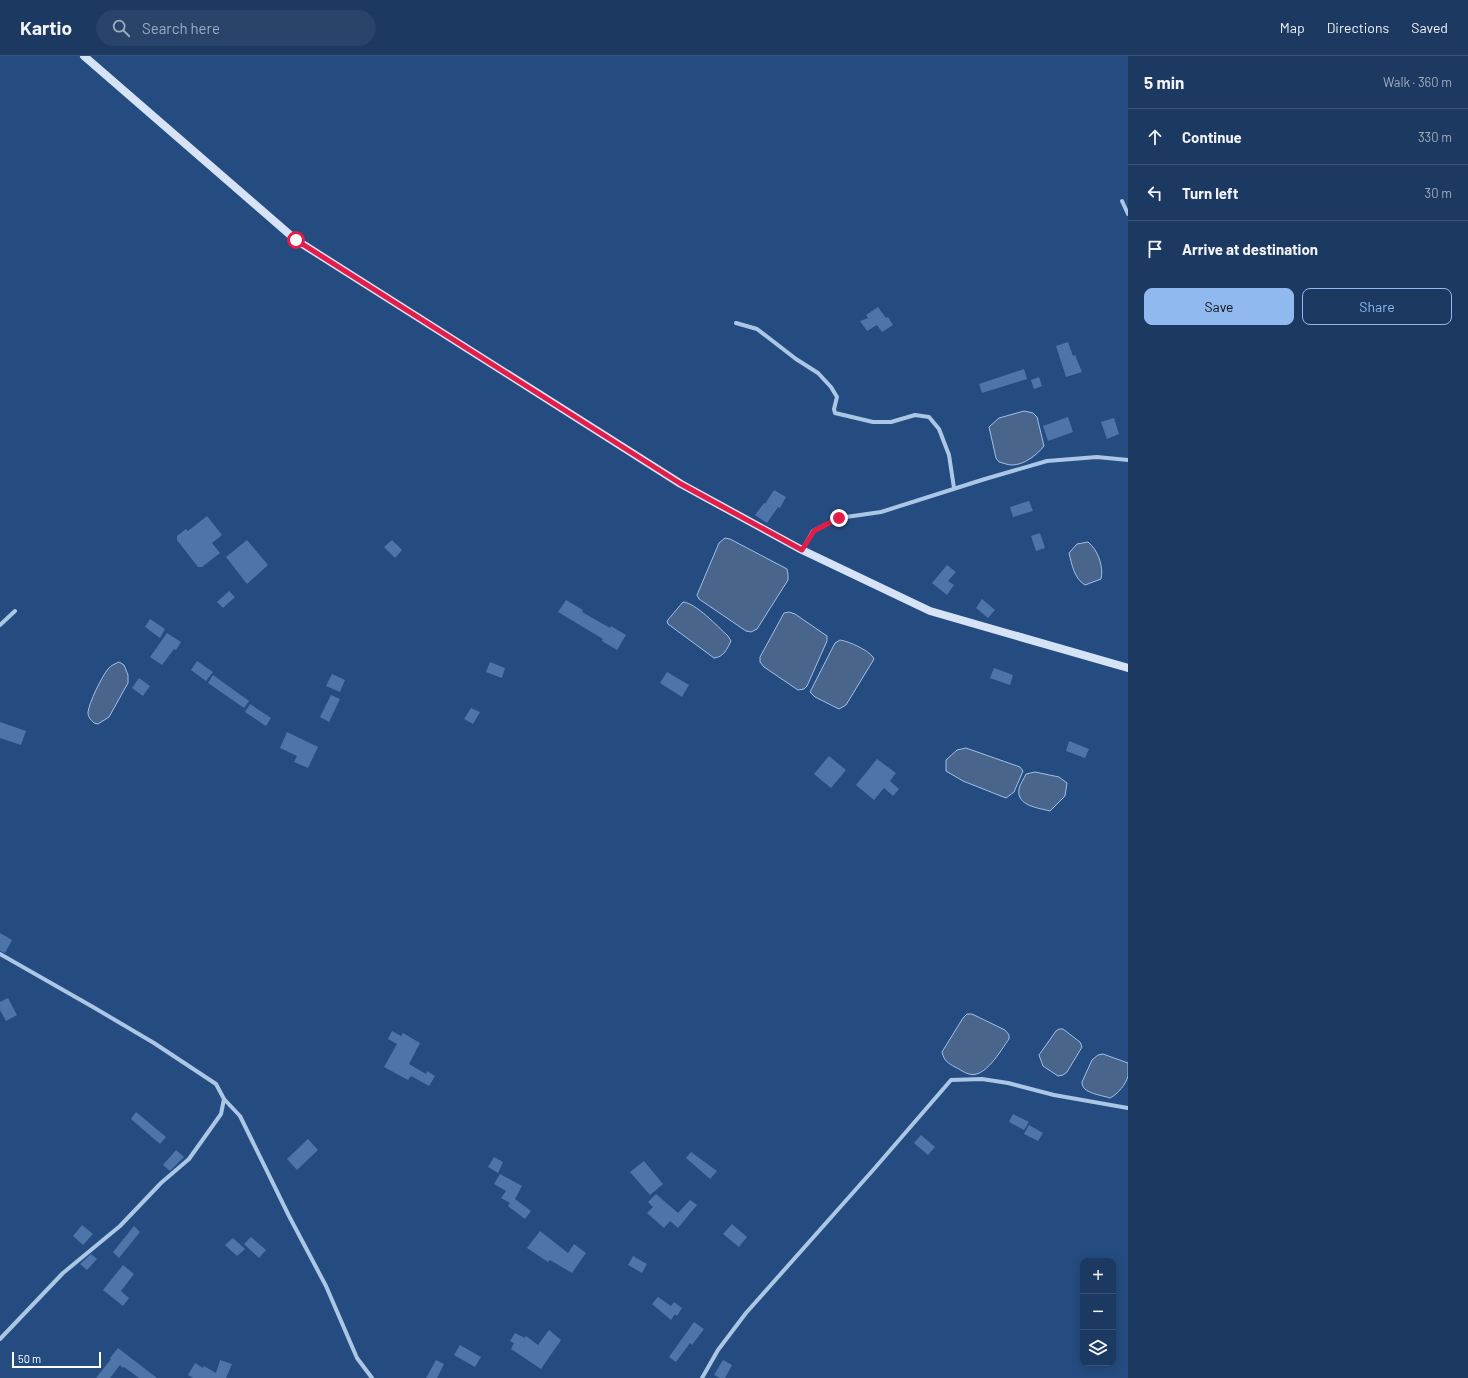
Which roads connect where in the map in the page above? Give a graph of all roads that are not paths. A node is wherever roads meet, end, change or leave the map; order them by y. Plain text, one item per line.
1 (84, 56) edge
2 (1122, 201) dead end
3 (1128, 214) edge
4 (736, 323) dead end
5 (1128, 460) edge
6 (954, 488) junction
7 (802, 550) junction
8 (15, 611) dead end
9 (0, 625) edge
10 (1128, 668) edge
11 (0, 954) edge
12 (224, 1099) junction
13 (1128, 1108) edge
14 (0, 1339) edge
15 (372, 1378) edge
16 (702, 1378) edge

1 - 7 street
2 - 3 street
4 - 6 street
5 - 6 street
6 - 7 street
7 - 10 street
8 - 9 street
11 - 12 street
12 - 14 street
12 - 15 street
13 - 16 street

